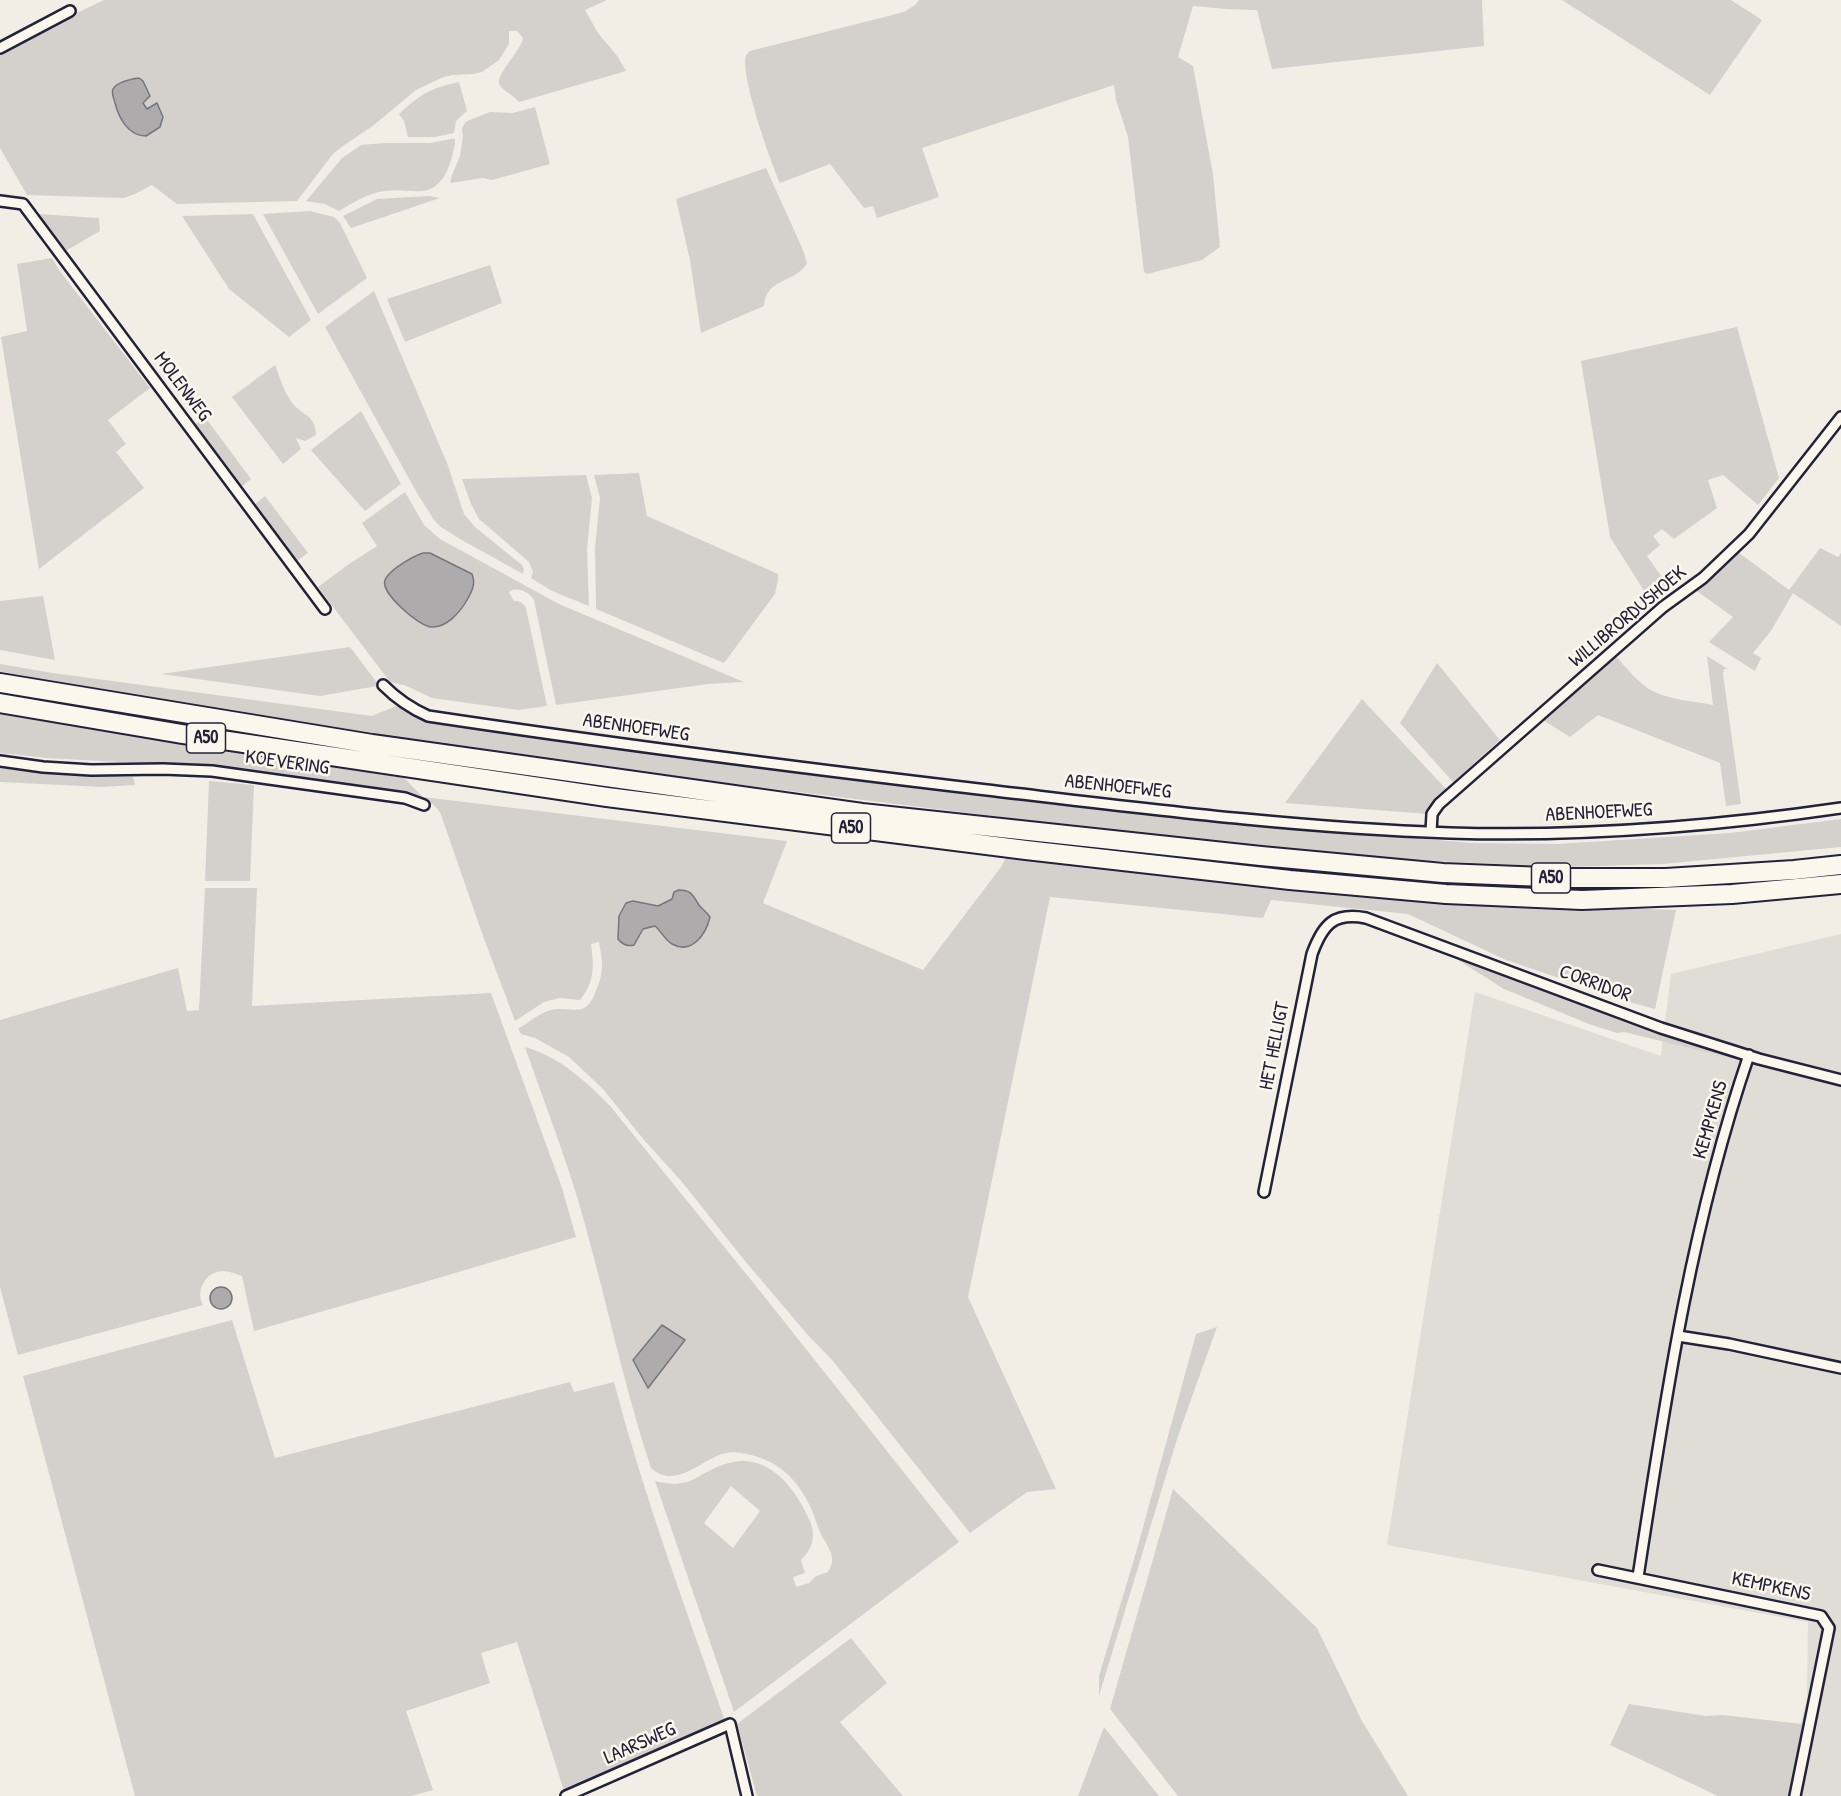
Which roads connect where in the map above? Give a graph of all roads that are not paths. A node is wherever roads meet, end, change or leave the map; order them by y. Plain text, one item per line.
1 (70, 11) dead end
2 (0, 48) edge
3 (0, 201) edge
4 (1841, 417) edge
5 (325, 609) dead end
6 (0, 683) edge
7 (383, 685) dead end
8 (0, 703) edge
9 (0, 761) edge
10 (424, 805) dead end
11 (1841, 808) edge
12 (1431, 832) junction
13 (1841, 865) edge
14 (1841, 884) edge
15 (1339, 918) joint
16 (1749, 1055) junction
17 (1841, 1080) edge
18 (1264, 1192) dead end
19 (1678, 1336) junction
20 (1841, 1368) edge
21 (1598, 1569) dead end
22 (1638, 1578) junction
23 (566, 1796) edge
24 (747, 1796) edge
25 (1795, 1796) edge

1 - 2 street
3 - 5 street, MOLENWEG
4 - 12 street, WILLIBRORDUSHOEK
6 - 13 highway, A50
7 - 12 street, ABENHOEFWEG
8 - 14 highway, A50
9 - 10 street, KOEVERING
11 - 12 street, ABENHOEFWEG
15 - 16 street, CORRIDOR
15 - 18 street, HET HELLIGT
16 - 17 street, CORRIDOR
16 - 19 street, KEMPKENS
19 - 20 street
19 - 22 street, KEMPKENS
21 - 22 street, KEMPKENS
22 - 25 street, KEMPKENS
23 - 24 street, LAARSWEG

